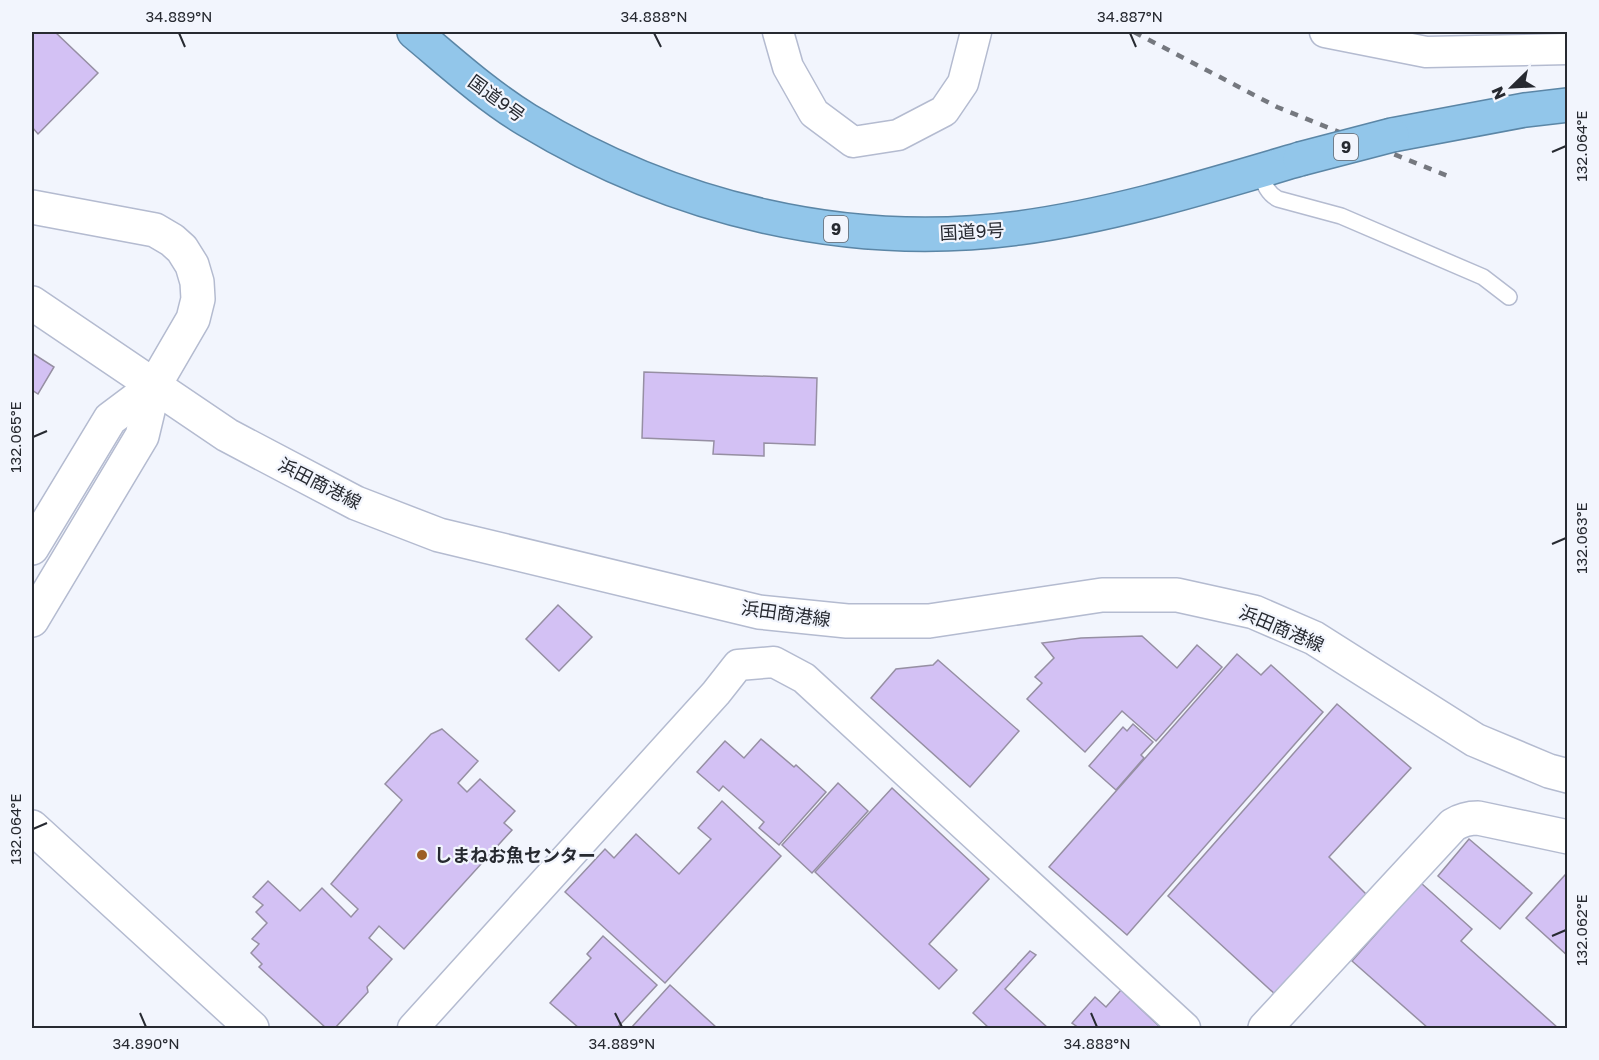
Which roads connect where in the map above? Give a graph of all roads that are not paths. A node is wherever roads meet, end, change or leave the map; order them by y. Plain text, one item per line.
1 (414, 32) edge
2 (778, 32) edge
3 (976, 32) edge
4 (1325, 32) edge
5 (1568, 49) edge
6 (1568, 105) edge
7 (1260, 171) junction
8 (32, 207) edge
9 (1509, 297) dead end
10 (32, 303) edge
11 (154, 386) junction
12 (32, 548) edge
13 (32, 620) edge
14 (1568, 776) edge
15 (32, 827) edge
16 (1568, 837) edge
17 (252, 1029) edge
18 (413, 1029) edge
19 (1185, 1029) edge
20 (1265, 1029) edge

1 - 7 highway, 国道9号 / 9
2 - 3 street
4 - 5 street
6 - 7 highway, 国道9号 / 9, bridge
7 - 9 lane
8 - 11 main road
10 - 11 main road, 浜田商港線
11 - 12 main road
11 - 13 main road
11 - 14 main road, 浜田商港線
15 - 17 main road
16 - 20 main road
18 - 19 street

